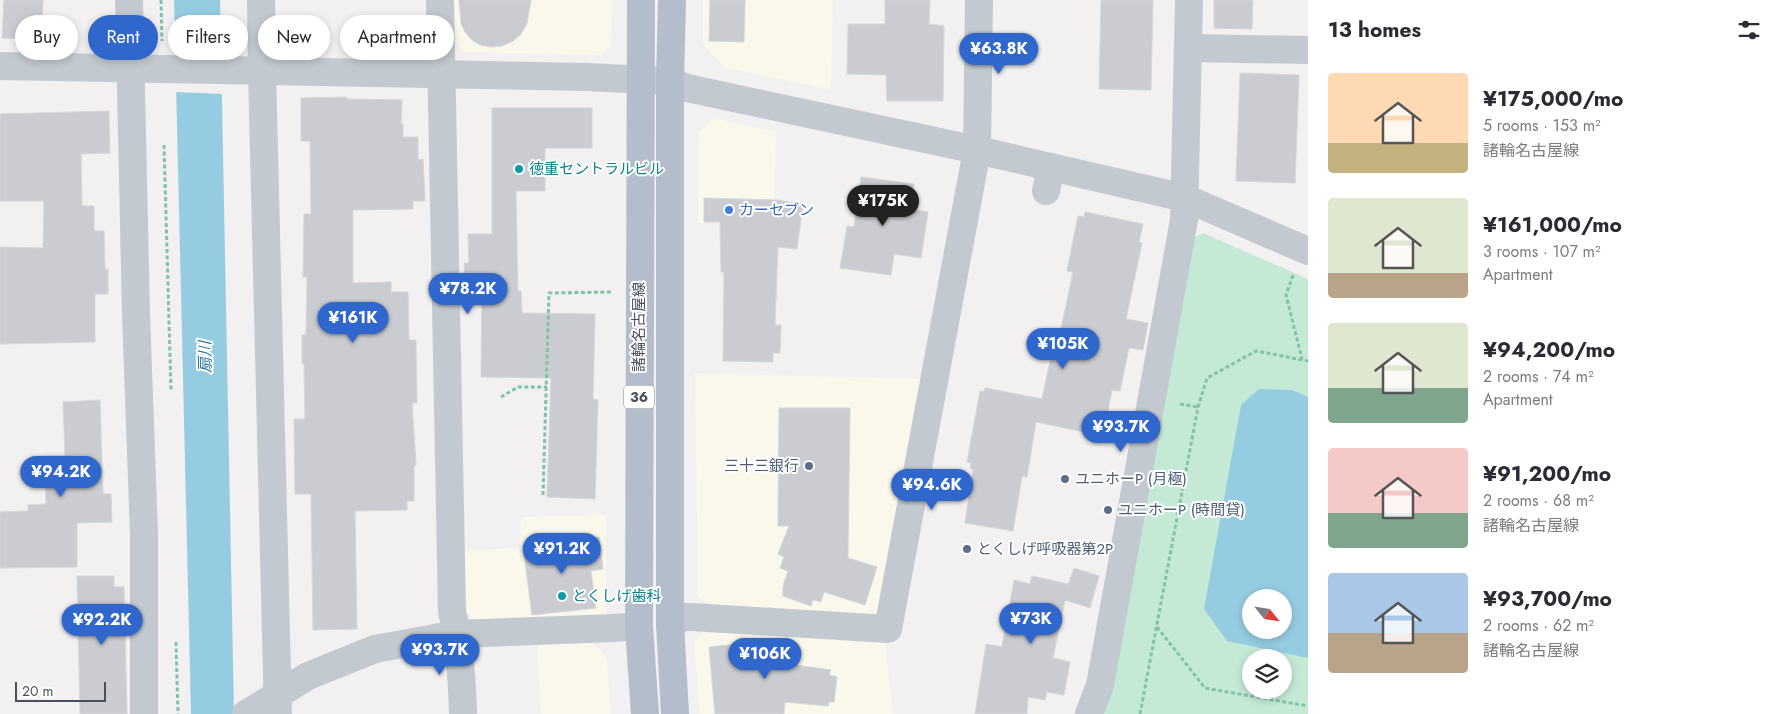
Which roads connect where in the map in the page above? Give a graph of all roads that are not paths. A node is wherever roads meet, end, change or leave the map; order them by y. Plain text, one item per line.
1 (129, 0) edge
2 (261, 0) edge
3 (440, 0) edge
4 (641, 0) edge
5 (672, 0) edge
6 (979, 0) edge
7 (1189, 0) edge
8 (1189, 48) junction
9 (1308, 50) edge
10 (0, 66) edge
11 (131, 69) junction
12 (262, 71) junction
13 (442, 74) junction
14 (640, 79) junction
15 (670, 81) junction
16 (977, 150) junction
17 (1185, 198) junction
18 (1301, 262) edge
19 (670, 624) junction
20 (639, 626) junction
21 (457, 634) junction
22 (278, 704) edge
23 (144, 714) edge
24 (246, 714) edge
25 (463, 714) edge
26 (645, 714) edge
27 (675, 714) edge
28 (1089, 714) edge

1 - 11 street
2 - 12 street
3 - 13 street
4 - 14 main road, 諸輪名古屋線 / 36
5 - 15 main road, 諸輪名古屋線 / 36
6 - 16 street
7 - 8 street
8 - 9 street
8 - 17 street
10 - 11 street
11 - 12 street
11 - 23 street
12 - 13 street
12 - 22 street
13 - 14 street
13 - 21 street
14 - 15 street
14 - 20 main road, 諸輪名古屋線 / 36
15 - 16 street
15 - 19 main road, 諸輪名古屋線 / 36
16 - 17 street
16 - 19 street
17 - 18 street
17 - 28 street
19 - 27 main road, 諸輪名古屋線 / 36
20 - 21 street
20 - 26 main road, 諸輪名古屋線 / 36
21 - 22 street
21 - 25 street
22 - 24 street

